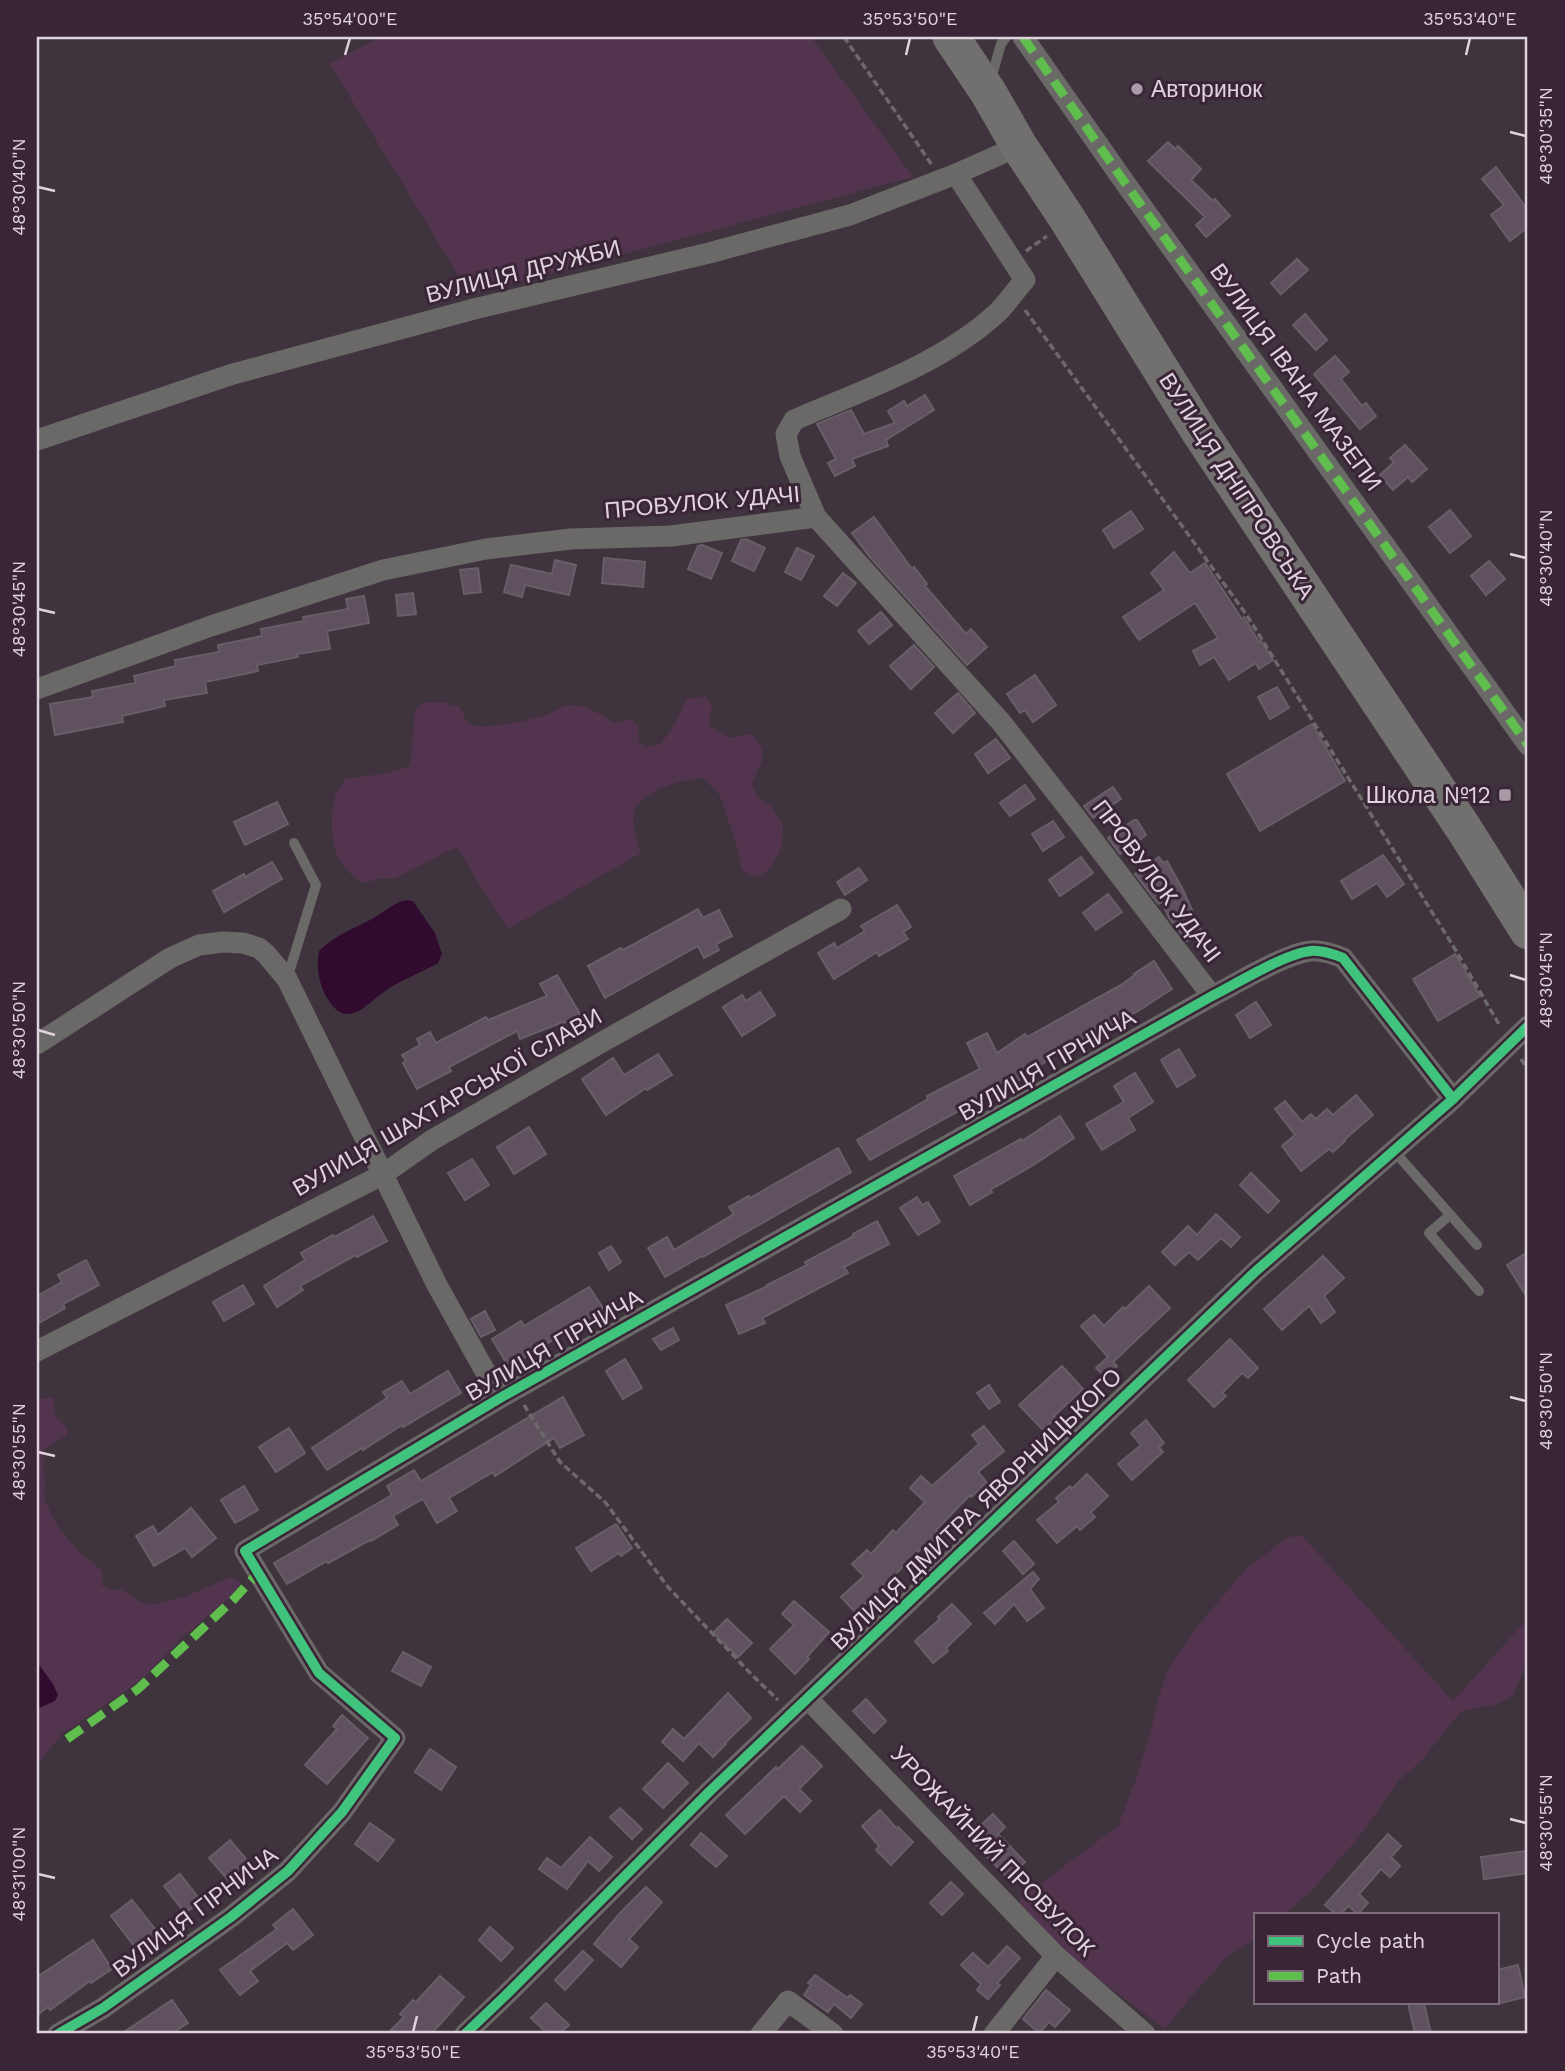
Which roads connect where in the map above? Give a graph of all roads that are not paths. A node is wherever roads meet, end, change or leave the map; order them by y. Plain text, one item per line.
1 (951, 37) edge
2 (1006, 37) edge
3 (1023, 37) edge
4 (988, 92) junction
5 (1019, 146) junction
6 (949, 177) junction
7 (37, 440) edge
8 (816, 517) junction
9 (37, 689) edge
10 (1528, 746) edge
11 (294, 843) dead end
12 (841, 909) dead end
13 (1528, 931) edge
14 (287, 979) junction
15 (1212, 996) junction
16 (1528, 1026) edge
17 (37, 1044) edge
18 (1453, 1099) junction
19 (1394, 1151) junction
20 (382, 1175) junction
21 (1450, 1215) junction
22 (1477, 1245) dead end
23 (1479, 1291) dead end
24 (37, 1351) edge
25 (508, 1394) junction
26 (800, 1706) junction
27 (1056, 1956) junction
28 (58, 2034) edge
29 (465, 2034) edge
30 (761, 2034) edge
31 (832, 2034) edge
32 (994, 2034) edge
33 (1145, 2034) edge

1 - 4 highway, ВУЛИЦЯ ДНІПРОВСЬКА
2 - 4 lane
3 - 10 street, ВУЛИЦЯ ІВАНА МАЗЕПИ
4 - 5 highway, ВУЛИЦЯ ДНІПРОВСЬКА
5 - 6 street, ВУЛИЦЯ ДРУЖБИ
5 - 13 highway, ВУЛИЦЯ ДНІПРОВСЬКА
6 - 7 street, ВУЛИЦЯ ДРУЖБИ
6 - 8 street
8 - 9 street, ПРОВУЛОК УДАЧІ
8 - 15 street, ПРОВУЛОК УДАЧІ
11 - 14 lane
12 - 20 street, ВУЛИЦЯ ШАХТАРСЬКОЇ СЛАВИ
14 - 17 street
14 - 20 street
15 - 18 street, ВУЛИЦЯ ГІРНИЧА
15 - 25 street, ВУЛИЦЯ ГІРНИЧА
16 - 18 street, ВУЛИЦЯ ДМИТРА ЯВОРНИЦЬКОГО
18 - 19 street, ВУЛИЦЯ ДМИТРА ЯВОРНИЦЬКОГО
19 - 21 lane
19 - 26 street, ВУЛИЦЯ ДМИТРА ЯВОРНИЦЬКОГО
20 - 24 street, ВУЛИЦЯ ШАХТАРСЬКОЇ СЛАВИ
20 - 25 street
21 - 22 lane
21 - 23 lane
25 - 28 street, ВУЛИЦЯ ГІРНИЧА
26 - 27 street, УРОЖАЙНИЙ ПРОВУЛОК
26 - 29 street, ВУЛИЦЯ ДМИТРА ЯВОРНИЦЬКОГО
27 - 32 street
27 - 33 street, УРОЖАЙНИЙ ПРОВУЛОК
30 - 31 street

